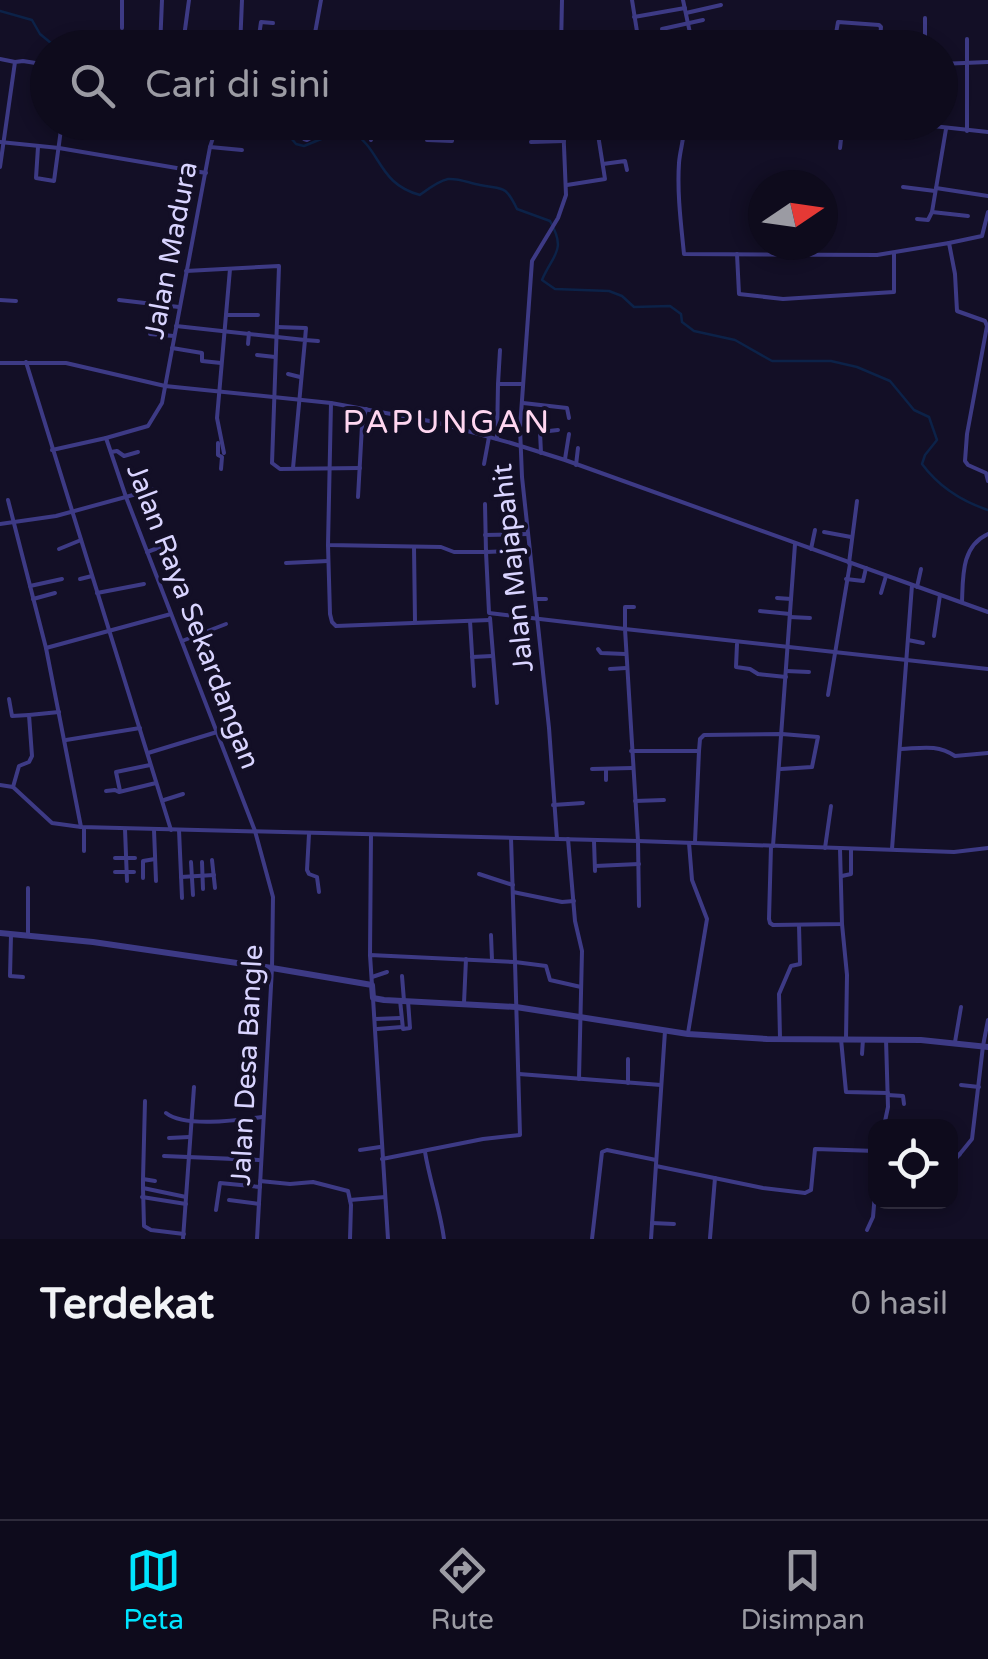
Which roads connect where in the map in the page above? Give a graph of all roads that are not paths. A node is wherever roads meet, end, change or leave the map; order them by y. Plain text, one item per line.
1 (122, 0) edge
2 (162, 0) edge
3 (189, 0) edge
4 (242, 0) edge
5 (321, 0) edge
6 (562, 0) edge
7 (632, 0) edge
8 (683, 0) edge
9 (721, 5) dead end
10 (685, 11) junction
11 (634, 16) junction
12 (925, 18) dead end
13 (703, 20) dead end
14 (273, 23) dead end
15 (688, 24) junction
16 (122, 28) dead end
17 (662, 29) dead end
18 (161, 30) edge
19 (185, 30) edge
20 (242, 30) edge
21 (260, 30) edge
22 (316, 30) edge
23 (561, 30) edge
24 (636, 30) edge
25 (690, 30) edge
26 (836, 30) edge
27 (882, 30) edge
28 (925, 30) edge
29 (967, 39) dead end
30 (0, 59) edge
31 (15, 62) junction
32 (30, 62) edge
33 (988, 62) edge
34 (958, 64) edge
35 (967, 64) junction
36 (0, 97) edge
37 (10, 99) junction
38 (958, 130) edge
39 (966, 131) junction
40 (988, 132) edge
41 (59, 140) edge
42 (212, 140) edge
43 (427, 140) dead end
44 (452, 140) edge
45 (547, 140) edge
46 (563, 140) edge
47 (599, 140) edge
48 (682, 140) edge
49 (841, 140) edge
50 (944, 140) edge
51 (2, 142) edge
52 (531, 142) dead end
53 (38, 147) junction
54 (210, 147) junction
55 (58, 148) junction
56 (840, 148) dead end
57 (242, 150) dead end
58 (603, 164) junction
59 (0, 167) edge
60 (627, 170) dead end
61 (206, 173) junction
62 (566, 185) junction
63 (903, 187) dead end
64 (936, 190) junction
65 (988, 196) edge
66 (932, 212) junction
67 (988, 215) edge
68 (968, 216) dead end
69 (917, 219) dead end
70 (950, 243) junction
71 (894, 252) junction
72 (737, 254) junction
73 (230, 269) junction
74 (186, 271) junction
75 (0, 300) edge
76 (16, 300) dead end
77 (120, 300) dead end
78 (179, 306) junction
79 (226, 315) junction
80 (258, 315) dead end
81 (176, 326) junction
82 (277, 327) junction
83 (224, 330) junction
84 (249, 333) junction
85 (150, 334) dead end
86 (174, 336) junction
87 (277, 336) junction
88 (305, 340) junction
89 (318, 342) dead end
90 (248, 344) dead end
91 (172, 348) junction
92 (500, 350) dead end
93 (257, 356) dead end
94 (275, 357) junction
95 (26, 362) junction
96 (0, 363) edge
97 (221, 364) junction
98 (288, 374) dead end
99 (300, 376) junction
100 (498, 384) junction
101 (522, 384) junction
102 (165, 386) junction
103 (218, 391) junction
104 (274, 397) junction
105 (299, 400) junction
106 (521, 402) junction
107 (331, 403) junction
108 (366, 410) junction
109 (542, 417) dead end
110 (569, 418) dead end
111 (558, 430) dead end
112 (543, 431) junction
113 (569, 434) dead end
114 (489, 436) junction
115 (106, 438) junction
116 (497, 439) junction
117 (218, 443) dead end
118 (521, 446) junction
119 (578, 448) dead end
120 (52, 450) junction
121 (111, 452) junction
122 (138, 452) dead end
123 (224, 453) dead end
124 (541, 453) junction
125 (565, 460) junction
126 (484, 464) dead end
127 (576, 465) junction
128 (329, 467) junction
129 (292, 468) junction
130 (360, 468) junction
131 (221, 469) dead end
132 (988, 481) edge
133 (155, 489) dead end
134 (126, 497) junction
135 (358, 497) dead end
136 (8, 500) dead end
137 (857, 501) dead end
138 (485, 504) dead end
139 (72, 511) junction
140 (0, 524) edge
141 (14, 524) junction
142 (815, 530) dead end
143 (824, 532) dead end
144 (485, 534) junction
145 (528, 534) junction
146 (988, 534) edge
147 (852, 537) junction
148 (81, 540) junction
149 (169, 544) dead end
150 (795, 544) junction
151 (328, 545) junction
152 (414, 547) junction
153 (58, 548) dead end
154 (811, 549) junction
155 (510, 550) dead end
156 (148, 552) junction
157 (486, 552) junction
158 (328, 561) junction
159 (286, 563) dead end
160 (850, 563) junction
161 (866, 568) junction
162 (921, 570) dead end
163 (92, 576) junction
164 (886, 576) junction
165 (80, 579) dead end
166 (846, 579) junction
167 (62, 580) dead end
168 (144, 584) dead end
169 (30, 586) junction
170 (915, 586) junction
171 (54, 593) dead end
172 (97, 593) junction
173 (880, 593) dead end
174 (940, 595) junction
175 (33, 598) junction
176 (777, 598) dead end
177 (534, 599) junction
178 (546, 599) dead end
179 (791, 599) junction
180 (962, 602) junction
181 (634, 607) dead end
182 (760, 611) dead end
183 (988, 612) edge
184 (171, 614) junction
185 (790, 615) junction
186 (490, 617) junction
187 (536, 618) junction
188 (810, 618) dead end
189 (470, 621) junction
190 (226, 624) dead end
191 (414, 624) junction
192 (625, 629) junction
193 (110, 631) junction
194 (934, 636) dead end
195 (907, 640) junction
196 (182, 641) junction
197 (737, 642) junction
198 (923, 643) dead end
199 (788, 647) junction
200 (46, 648) junction
201 (598, 649) dead end
202 (836, 652) junction
203 (625, 654) junction
204 (493, 656) junction
205 (472, 657) junction
206 (906, 658) junction
207 (610, 668) dead end
208 (626, 668) junction
209 (988, 669) edge
210 (808, 672) dead end
211 (786, 674) junction
212 (474, 686) dead end
213 (828, 695) dead end
214 (9, 699) dead end
215 (497, 703) dead end
216 (59, 712) junction
217 (30, 715) junction
218 (140, 728) junction
219 (218, 732) junction
220 (782, 734) junction
221 (64, 740) junction
222 (900, 749) junction
223 (631, 751) junction
224 (700, 751) junction
225 (988, 753) edge
226 (148, 754) junction
227 (151, 765) junction
228 (606, 768) junction
229 (632, 768) junction
230 (592, 769) dead end
231 (779, 769) junction
232 (606, 780) dead end
233 (156, 783) junction
234 (0, 785) edge
235 (13, 787) junction
236 (106, 791) dead end
237 (120, 792) junction
238 (183, 794) dead end
239 (664, 800) dead end
240 (162, 801) junction
241 (635, 801) junction
242 (583, 803) dead end
243 (553, 805) junction
244 (831, 806) dead end
245 (82, 827) junction
246 (125, 830) junction
247 (154, 830) junction
248 (171, 830) junction
249 (179, 830) junction
250 (255, 832) junction
251 (309, 833) junction
252 (371, 834) junction
253 (511, 838) junction
254 (557, 839) junction
255 (568, 839) junction
256 (594, 840) junction
257 (638, 841) junction
258 (692, 843) junction
259 (772, 846) junction
260 (826, 848) junction
261 (988, 848) edge
262 (840, 849) junction
263 (852, 849) junction
264 (892, 850) junction
265 (84, 851) dead end
266 (115, 858) dead end
267 (126, 858) junction
268 (135, 858) dead end
269 (155, 860) junction
270 (212, 860) dead end
271 (192, 862) dead end
272 (202, 862) dead end
273 (638, 864) junction
274 (115, 872) dead end
275 (126, 872) junction
276 (134, 872) dead end
277 (479, 874) dead end
278 (192, 876) junction
279 (203, 876) junction
280 (214, 876) junction
281 (840, 876) junction
282 (180, 877) junction
283 (143, 878) dead end
284 (127, 881) dead end
285 (156, 881) dead end
286 (28, 888) dead end
287 (204, 888) dead end
288 (215, 888) dead end
289 (513, 888) junction
290 (273, 892) joint
291 (319, 892) dead end
292 (193, 895) dead end
293 (182, 898) dead end
294 (574, 901) junction
295 (639, 906) dead end
296 (842, 924) junction
297 (800, 925) junction
298 (0, 933) edge
299 (11, 934) junction
300 (28, 936) junction
301 (491, 936) dead end
302 (370, 955) junction
303 (466, 959) junction
304 (492, 960) junction
305 (514, 962) junction
306 (272, 968) junction
307 (387, 972) dead end
308 (402, 976) dead end
309 (22, 977) dead end
310 (372, 981) junction
311 (582, 987) junction
312 (373, 998) junction
313 (404, 1000) junction
314 (464, 1004) junction
315 (516, 1007) junction
316 (960, 1007) dead end
317 (580, 1016) junction
318 (375, 1018) junction
319 (402, 1018) junction
320 (988, 1020) edge
321 (402, 1027) junction
322 (376, 1029) junction
323 (665, 1031) junction
324 (688, 1034) junction
325 (780, 1038) junction
326 (844, 1039) junction
327 (863, 1039) junction
328 (886, 1040) junction
329 (955, 1042) junction
330 (985, 1046) edge
331 (862, 1054) dead end
332 (628, 1059) dead end
333 (518, 1074) junction
334 (580, 1079) junction
335 (628, 1082) junction
336 (662, 1085) junction
337 (962, 1085) dead end
338 (979, 1086) junction
339 (988, 1086) edge
340 (194, 1087) dead end
341 (888, 1094) junction
342 (145, 1101) dead end
343 (904, 1104) dead end
344 (166, 1113) dead end
345 (262, 1117) junction
346 (885, 1119) edge
347 (192, 1120) junction
348 (190, 1136) junction
349 (169, 1138) dead end
350 (381, 1147) junction
351 (360, 1150) dead end
352 (425, 1151) junction
353 (868, 1151) edge
354 (960, 1154) edge
355 (164, 1156) dead end
356 (189, 1158) junction
357 (382, 1159) junction
358 (261, 1160) junction
359 (656, 1163) junction
360 (143, 1178) junction
361 (715, 1178) junction
362 (155, 1182) dead end
363 (260, 1184) junction
364 (143, 1188) junction
365 (142, 1197) junction
366 (385, 1197) junction
367 (229, 1200) dead end
368 (350, 1200) junction
369 (186, 1201) junction
370 (258, 1204) junction
371 (872, 1209) edge
372 (216, 1210) dead end
373 (652, 1223) junction
374 (674, 1224) dead end
375 (869, 1227) dead end
376 (184, 1237) edge
377 (710, 1238) edge
378 (257, 1239) edge
379 (350, 1239) edge
380 (388, 1239) edge
381 (444, 1239) edge
382 (592, 1239) edge
383 (651, 1239) edge

1 - 16 street
2 - 18 street
3 - 19 street
4 - 20 street
5 - 22 street
6 - 23 street
7 - 11 street
8 - 10 street
9 - 10 street
10 - 11 street
10 - 15 street
11 - 24 street
12 - 28 street
13 - 15 street
14 - 21 street
15 - 17 street
15 - 25 street
26 - 27 street
29 - 35 street
30 - 31 street
31 - 32 street
31 - 37 street
33 - 35 street
34 - 35 street
35 - 39 street
36 - 37 street
37 - 51 street
38 - 39 street
39 - 40 street
41 - 55 street
42 - 54 street, Jalan Madura
43 - 44 street
45 - 52 street
46 - 62 street, Jalan Majapahit
47 - 58 street
48 - 72 street
49 - 56 street
50 - 64 street
51 - 53 street
51 - 59 street
53 - 55 street
53 - 55 street
54 - 57 street
54 - 61 street, Jalan Madura
55 - 61 street
58 - 60 street
58 - 62 street
61 - 74 street, Jalan Madura
62 - 101 street, Jalan Majapahit
63 - 64 street
64 - 65 street
64 - 66 street
66 - 68 street
66 - 69 street
67 - 70 street
70 - 71 street
70 - 132 street
71 - 72 street
71 - 72 street
73 - 74 street
73 - 79 street
73 - 82 street
74 - 78 street, Jalan Madura
75 - 76 street
77 - 78 street
78 - 81 street, Jalan Madura
79 - 80 street
79 - 83 street
81 - 83 street
81 - 86 street, Jalan Madura
82 - 87 street
82 - 88 street
83 - 84 street
83 - 97 street
84 - 87 street
84 - 90 street
85 - 86 street
86 - 91 street, Jalan Madura
87 - 88 street
87 - 94 street
88 - 89 street
88 - 99 street
91 - 97 street
91 - 102 street, Jalan Madura
92 - 100 street
93 - 94 street
94 - 104 street
95 - 96 street
95 - 102 street
95 - 120 street
97 - 103 street
98 - 99 street
99 - 105 street
100 - 101 street
100 - 116 street
101 - 106 street, Jalan Majapahit
102 - 103 street
102 - 115 street, Jalan Raya Sekardangan
103 - 104 street
103 - 123 street
104 - 105 street
104 - 129 street
105 - 107 street
105 - 129 street
106 - 110 street
106 - 118 street, Jalan Majapahit
107 - 108 street
107 - 128 street
108 - 114 street
108 - 130 street
109 - 112 street
111 - 112 street
112 - 124 street
113 - 125 street
114 - 116 street
114 - 126 street
115 - 120 street
115 - 121 street, Jalan Raya Sekardangan
116 - 118 street
117 - 131 street
118 - 124 street
118 - 145 street, Jalan Majapahit
119 - 127 street
120 - 139 street
121 - 122 street
121 - 134 street, Jalan Raya Sekardangan
124 - 125 street
125 - 127 street
127 - 150 street
128 - 129 street
128 - 130 street
128 - 151 street
130 - 135 street
133 - 134 street
134 - 139 street
134 - 156 street, Jalan Raya Sekardangan
136 - 141 street
137 - 147 street
138 - 144 street
139 - 141 street
139 - 148 street
140 - 141 street
141 - 169 street
142 - 154 street
143 - 147 street
144 - 145 street
144 - 157 street
145 - 177 street, Jalan Majapahit
146 - 180 street
147 - 160 street
148 - 153 street
148 - 163 street
149 - 156 street
150 - 154 street
150 - 179 street
151 - 152 street
151 - 158 street
152 - 157 street
152 - 191 street
154 - 160 street
155 - 157 street
156 - 184 street, Jalan Raya Sekardangan
157 - 186 street
158 - 159 street
158 - 191 street
160 - 161 street
160 - 166 street
161 - 164 street
161 - 166 street
162 - 170 street
163 - 165 street
163 - 172 street
164 - 170 street
164 - 173 street
166 - 202 street
167 - 169 street
168 - 172 street
169 - 175 street
170 - 174 street
170 - 195 street
171 - 175 street
172 - 193 street
174 - 180 street
174 - 194 street
175 - 200 street
176 - 179 street
177 - 178 street
177 - 187 street, Jalan Majapahit
179 - 185 street
180 - 183 street
181 - 192 street
182 - 185 street
184 - 193 street
184 - 196 street, Jalan Raya Sekardangan
185 - 188 street
185 - 199 street
186 - 187 street
186 - 189 street
186 - 204 street
187 - 192 street
187 - 243 street, Jalan Majapahit
189 - 191 street
189 - 205 street
190 - 196 street
192 - 197 street
192 - 203 street
193 - 200 street
193 - 218 street
195 - 198 street
195 - 206 street
196 - 219 street, Jalan Raya Sekardangan
197 - 199 street
197 - 211 street
199 - 202 street
199 - 211 street
200 - 216 street
201 - 203 street
202 - 206 street
202 - 213 street
203 - 208 street
204 - 205 street
204 - 215 street
205 - 212 street
206 - 209 street
206 - 222 street
207 - 208 street
208 - 223 street
210 - 211 street
211 - 220 street
214 - 217 street
216 - 217 street
216 - 221 street
217 - 235 street
218 - 221 street
218 - 226 street
219 - 226 street
219 - 250 street, Jalan Raya Sekardangan
220 - 224 street
220 - 231 street
220 - 231 street
221 - 245 street
222 - 225 street
222 - 264 street
223 - 224 street
223 - 229 street
224 - 258 street
226 - 227 street
227 - 233 street
227 - 237 street
228 - 229 street
228 - 230 street
228 - 232 street
229 - 241 street
231 - 259 street
233 - 237 street
233 - 240 street
234 - 235 street
235 - 245 street
236 - 237 street
238 - 240 street
239 - 241 street
240 - 248 street
241 - 257 street
242 - 243 street
243 - 254 street, Jalan Majapahit
244 - 260 street
245 - 246 street
245 - 265 street
246 - 247 street
246 - 267 street
247 - 248 street
247 - 269 street
248 - 249 street
249 - 250 street
249 - 282 street
250 - 251 street
250 - 290 street, Jalan Raya Sekardangan
251 - 252 street
251 - 291 street
252 - 253 street
252 - 302 street
253 - 254 street
253 - 289 street
254 - 255 street
255 - 256 street
255 - 294 street
256 - 257 street
256 - 273 street
257 - 258 street
257 - 273 street
258 - 259 street
258 - 324 street
259 - 260 street
259 - 297 street
260 - 262 street
261 - 264 street
262 - 263 street
262 - 281 street
263 - 264 street
263 - 281 street
266 - 267 street
267 - 268 street
267 - 275 street
269 - 283 street
269 - 285 street
270 - 280 street
271 - 278 street
272 - 279 street
273 - 295 street
274 - 275 street
275 - 276 street
275 - 284 street
277 - 289 street
278 - 279 street
278 - 282 street
278 - 292 street
279 - 280 street
279 - 287 street
280 - 288 street
281 - 296 street
282 - 293 street
286 - 300 street
289 - 294 street
289 - 305 street
290 - 306 street, Jalan Desa Bangle
294 - 311 street
296 - 297 street
296 - 326 street
297 - 325 street
298 - 299 street
299 - 300 street
299 - 309 street
300 - 306 street
301 - 304 street
302 - 303 street
302 - 310 street
303 - 304 street
303 - 314 street
304 - 305 street
305 - 311 street
305 - 315 street
306 - 310 street
306 - 345 street, Jalan Desa Bangle
307 - 310 street
308 - 313 street
310 - 312 street
311 - 317 street
312 - 313 street
312 - 318 street
313 - 314 street
313 - 319 street
313 - 321 street
314 - 315 street
315 - 317 street
315 - 333 street
316 - 329 street
317 - 323 street
317 - 334 street
318 - 319 street
318 - 322 street
319 - 321 street
320 - 330 street
321 - 322 street
322 - 350 street
323 - 324 street
323 - 336 street
324 - 325 street
325 - 326 street
326 - 327 street
326 - 341 street
327 - 328 street
327 - 331 street
328 - 329 street
328 - 341 street
329 - 330 street
330 - 338 street
332 - 335 street
333 - 334 street
333 - 352 street
334 - 335 street
335 - 336 street
336 - 359 street
337 - 338 street
338 - 339 street
338 - 354 street
340 - 347 street
341 - 343 street
341 - 346 street
342 - 360 street
344 - 347 street
345 - 347 street
345 - 358 street, Jalan Desa Bangle
347 - 348 street
348 - 349 street
348 - 356 street
350 - 351 street
350 - 357 street
352 - 357 street
352 - 381 street
353 - 361 street
355 - 356 street
356 - 358 street
356 - 369 street
357 - 366 street
358 - 363 street, Jalan Desa Bangle
359 - 361 street
359 - 373 street
359 - 382 street
360 - 362 street
360 - 364 street
361 - 377 street
363 - 368 street
363 - 370 street, Jalan Desa Bangle
363 - 372 street
364 - 365 street
364 - 369 street
365 - 369 street
365 - 376 street
366 - 368 street
366 - 380 street
367 - 370 street
368 - 379 street
369 - 376 street
370 - 378 street, Jalan Desa Bangle
371 - 375 street
373 - 374 street
373 - 383 street

